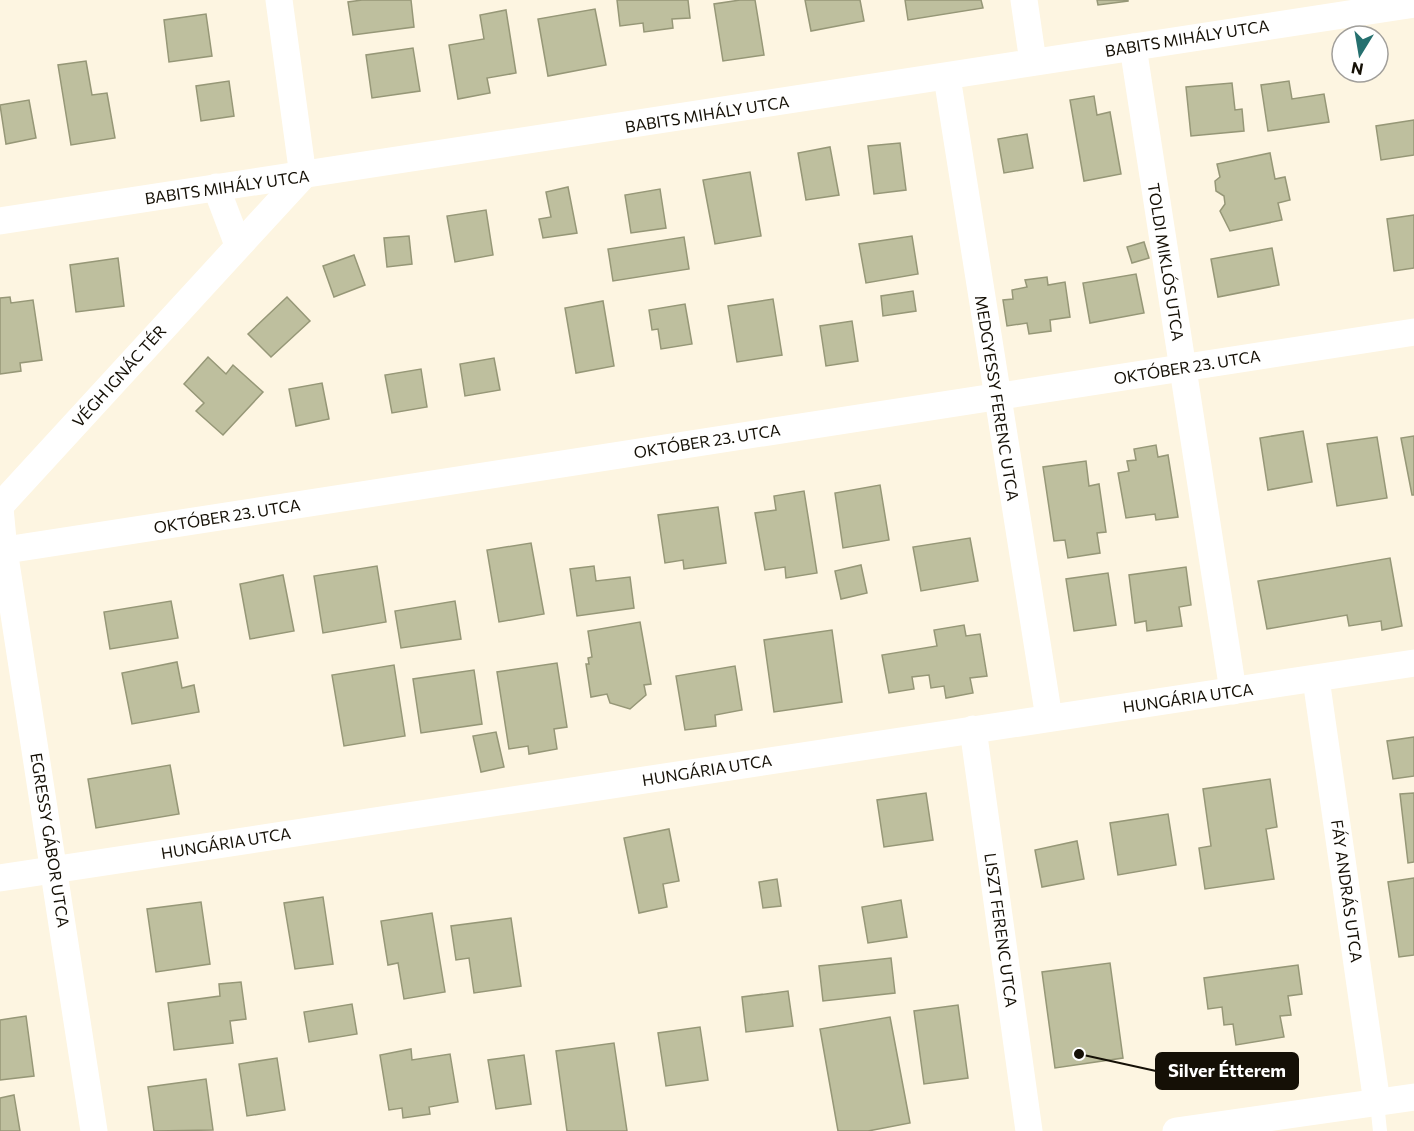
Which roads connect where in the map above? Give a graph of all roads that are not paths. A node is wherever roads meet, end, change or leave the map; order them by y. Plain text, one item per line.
1 (279, 0) edge
2 (1023, 0) edge
3 (1414, 3) edge
4 (1133, 47) junction
5 (1033, 62) junction
6 (947, 77) junction
7 (303, 176) junction
8 (216, 187) junction
9 (0, 221) edge
10 (238, 246) junction
11 (1414, 332) edge
12 (1182, 368) junction
13 (996, 397) junction
14 (0, 507) edge
15 (2, 550) edge
16 (1414, 663) edge
17 (1316, 678) junction
18 (1233, 691) junction
19 (1049, 718) junction
20 (973, 729) junction
21 (54, 870) junction
22 (0, 878) edge
23 (1414, 1097) edge
24 (1377, 1103) junction
25 (94, 1131) edge
26 (1029, 1131) edge
27 (1176, 1131) edge
28 (1380, 1131) edge

1 - 7 street
2 - 5 street
3 - 4 street, BABITS MIHÁLY UTCA
4 - 5 street, BABITS MIHÁLY UTCA
4 - 12 street, TOLDI MIKLÓS UTCA
5 - 6 street, BABITS MIHÁLY UTCA
6 - 7 street, BABITS MIHÁLY UTCA
6 - 13 street, MEDGYESSY FERENC UTCA
7 - 8 street, BABITS MIHÁLY UTCA
7 - 10 street, VÉGH IGNÁC TÉR
8 - 9 street, BABITS MIHÁLY UTCA
8 - 10 street
10 - 14 street, VÉGH IGNÁC TÉR
11 - 12 street, OKTÓBER 23. UTCA
12 - 13 street, OKTÓBER 23. UTCA
12 - 18 street, TOLDI MIKLÓS UTCA
13 - 15 street, OKTÓBER 23. UTCA
13 - 19 street, MEDGYESSY FERENC UTCA
14 - 15 street, VÉGH IGNÁC TÉR
15 - 21 street, EGRESSY GÁBOR UTCA
16 - 17 street, HUNGÁRIA UTCA
17 - 18 street, HUNGÁRIA UTCA
17 - 24 street, FÁY ANDRÁS UTCA
18 - 19 street, HUNGÁRIA UTCA
19 - 20 street, HUNGÁRIA UTCA
20 - 21 street, HUNGÁRIA UTCA
20 - 26 street, LISZT FERENC UTCA
21 - 22 street, HUNGÁRIA UTCA
21 - 25 street, EGRESSY GÁBOR UTCA
23 - 24 street
24 - 27 street
24 - 28 lane

